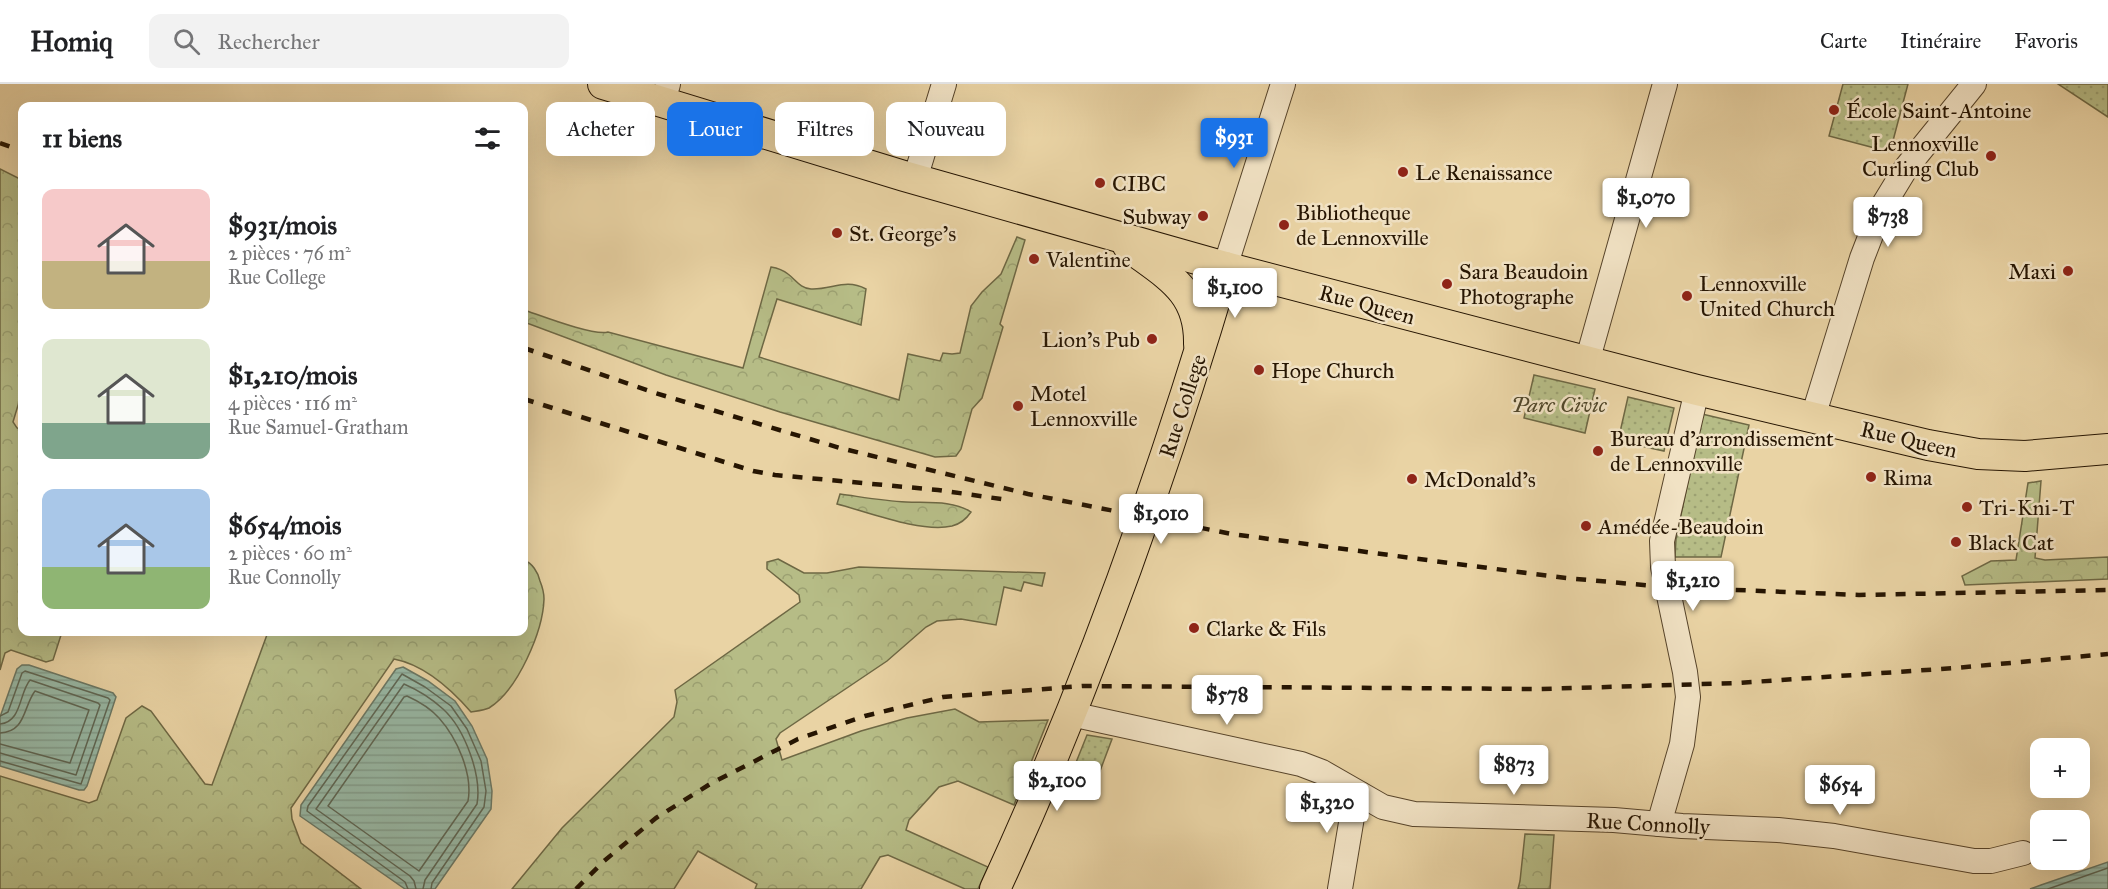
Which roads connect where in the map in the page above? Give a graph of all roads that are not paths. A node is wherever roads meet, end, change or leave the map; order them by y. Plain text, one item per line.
1 (603, 84) edge
2 (944, 84) edge
3 (1283, 84) edge
4 (1665, 84) edge
5 (1974, 84) edge
6 (666, 93) edge
7 (915, 179) junction
8 (1116, 237) junction
9 (1225, 267) junction
10 (1199, 358) junction
11 (1587, 362) junction
12 (1697, 390) junction
13 (1813, 417) junction
14 (2108, 449) edge
15 (1071, 714) junction
16 (1360, 794) junction
17 (1659, 824) junction
18 (2023, 853) dead end
19 (995, 889) edge
20 (1340, 889) edge

1 - 6 main road, Rue Queen
2 - 7 street
3 - 9 street, Rue College
4 - 11 street
5 - 13 street
6 - 7 main road, Rue Queen
7 - 8 main road, Rue Queen
8 - 9 main road, Rue Queen
8 - 10 main road
9 - 10 main road, Rue College
9 - 11 main road, Rue Queen
10 - 15 main road, Rue College
11 - 12 main road, Rue Queen
12 - 13 main road, Rue Queen
12 - 17 street
13 - 14 main road, Rue Queen
15 - 16 street, Rue Connolly
15 - 19 main road, Rue College
16 - 17 street, Rue Connolly
16 - 20 street
17 - 18 street, Rue Connolly

